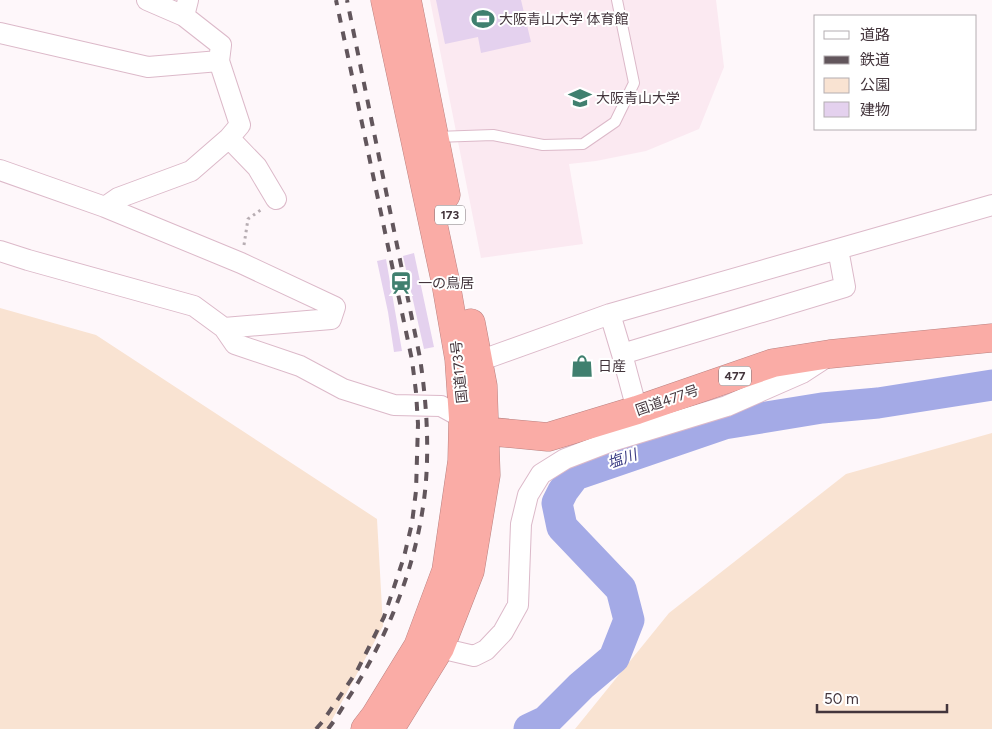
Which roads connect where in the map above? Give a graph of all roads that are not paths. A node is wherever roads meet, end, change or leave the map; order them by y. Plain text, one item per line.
1 (147, 0) edge
2 (385, 0) edge
3 (407, 0) edge
4 (617, 0) edge
5 (186, 8) edge
6 (0, 33) edge
7 (219, 61) junction
8 (229, 138) junction
9 (435, 138) junction
10 (0, 170) edge
11 (276, 199) dead end
12 (992, 205) edge
13 (105, 207) junction
14 (838, 249) junction
15 (0, 251) edge
16 (610, 314) junction
17 (224, 328) junction
18 (992, 338) edge
19 (622, 354) junction
20 (830, 354) junction
21 (479, 362) junction
22 (637, 410) junction
23 (474, 425) junction
24 (440, 648) junction
25 (365, 729) edge
26 (390, 729) edge

1 - 5 street
2 - 23 highway, 国道173号 / 173
3 - 9 highway, 国道173号 / 173
4 - 9 lane
5 - 7 street
6 - 7 street
7 - 8 street
8 - 11 street
8 - 13 street
9 - 21 highway, 国道173号 / 173
10 - 13 street
12 - 14 street
13 - 17 street
14 - 16 street
14 - 19 street
15 - 17 street
16 - 19 street
16 - 21 street
17 - 23 street
18 - 20 highway, 国道477号 / 477
19 - 22 street
20 - 22 highway, 国道477号 / 477
20 - 24 street
21 - 23 highway, 国道173号 / 173
22 - 23 highway, 国道477号 / 477
23 - 24 highway, 国道173号 / 173
23 - 25 highway, 国道173号 / 173
24 - 26 highway, 国道173号 / 173

